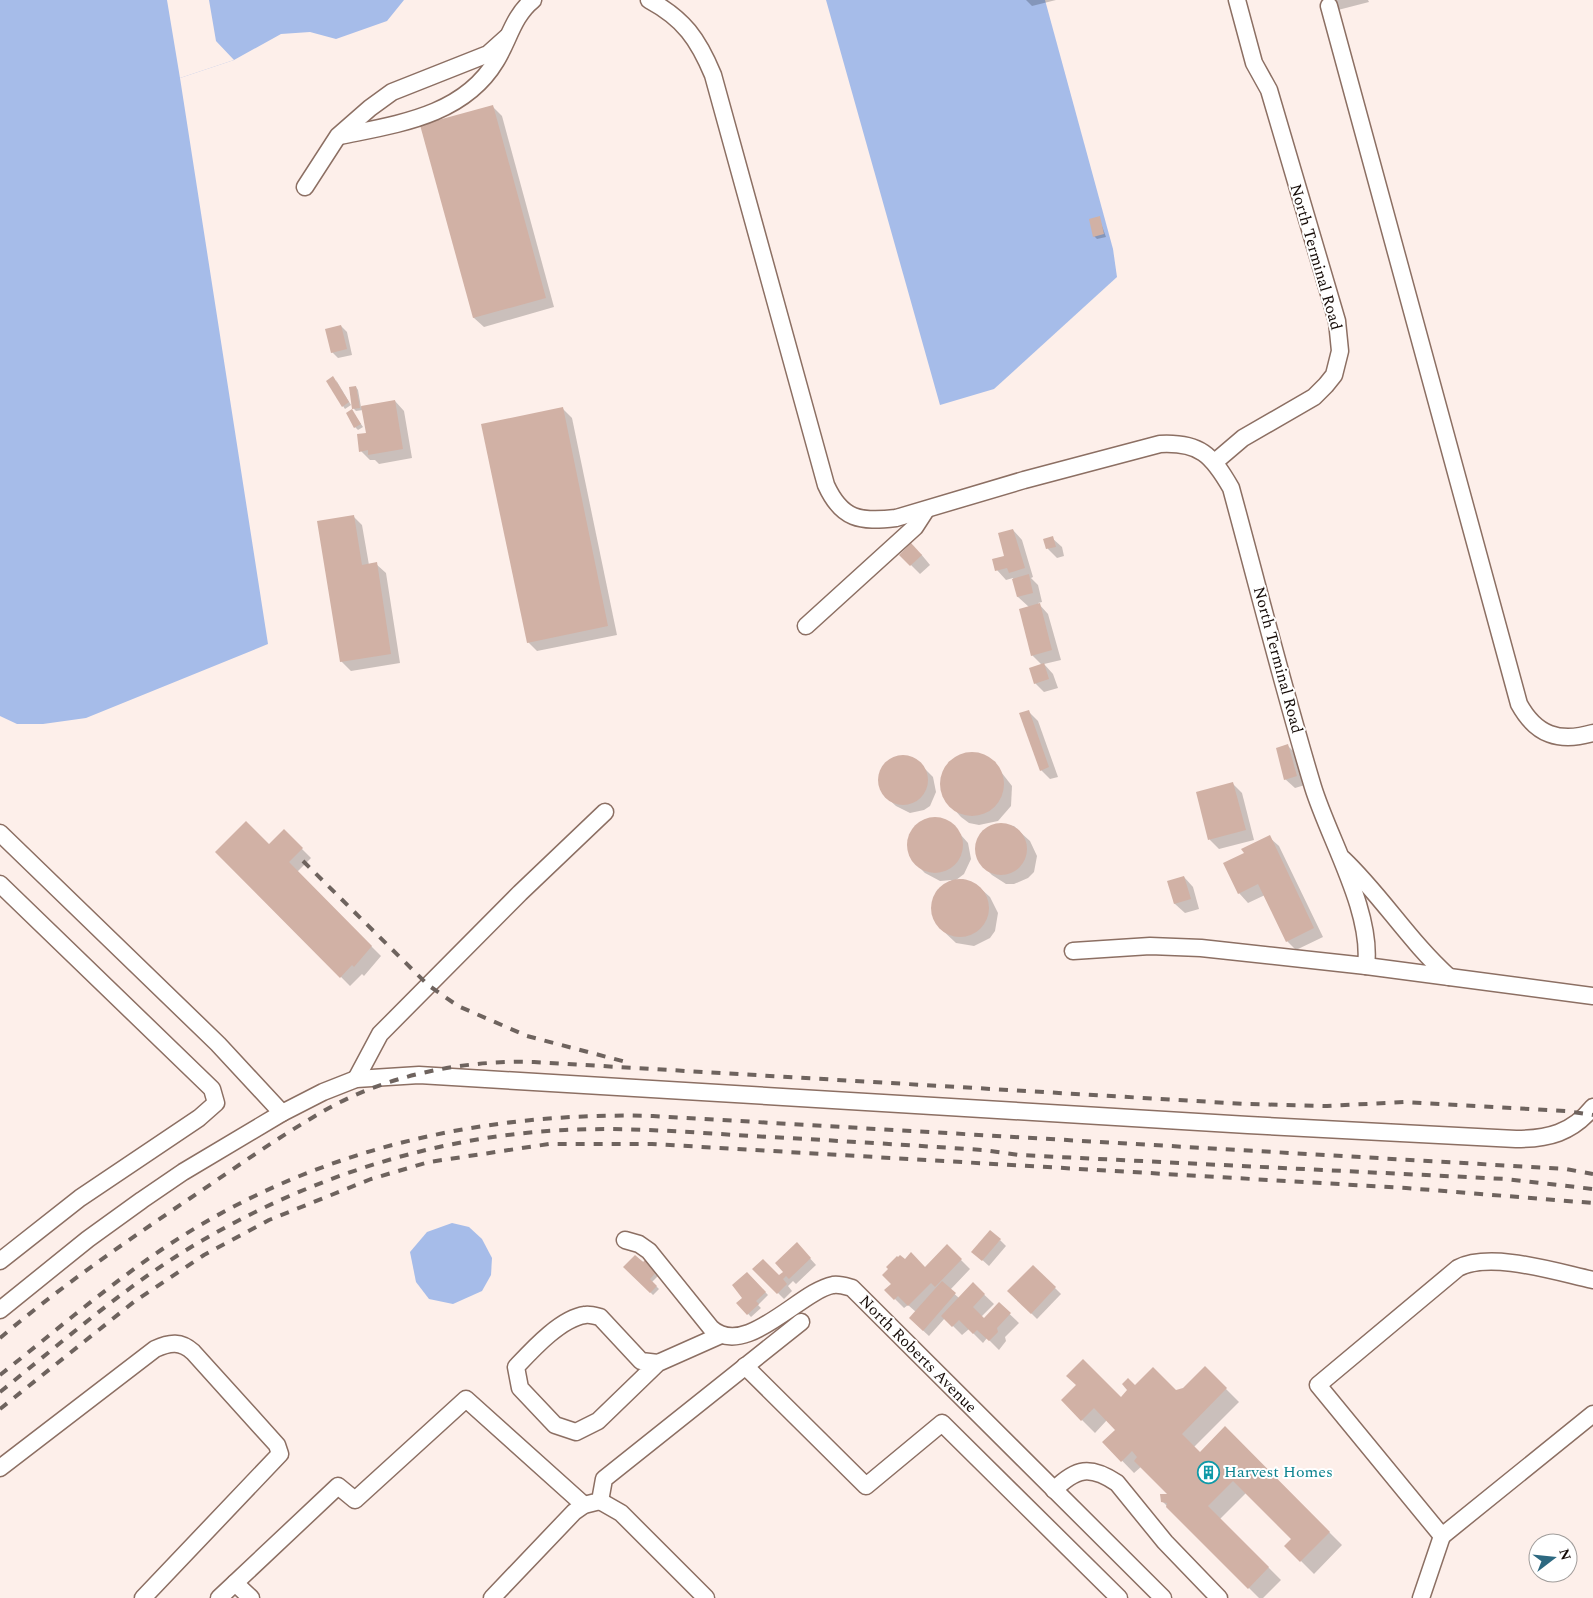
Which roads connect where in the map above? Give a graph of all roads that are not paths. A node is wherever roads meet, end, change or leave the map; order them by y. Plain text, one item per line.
1 (534, 0) edge
2 (649, 0) edge
3 (1237, 0) edge
4 (1329, 6) dead end
5 (507, 37) junction
6 (338, 136) junction
7 (305, 187) dead end
8 (1216, 461) junction
9 (926, 510) junction
10 (806, 626) dead end
11 (1593, 733) edge
12 (605, 812) dead end
13 (0, 833) edge
14 (1343, 859) junction
15 (0, 884) edge
16 (1073, 951) dead end
17 (1366, 966) junction
18 (1449, 977) junction
19 (1593, 996) edge
20 (356, 1079) junction
21 (1593, 1107) edge
22 (282, 1113) junction
23 (625, 1240) dead end
24 (0, 1261) edge
25 (1593, 1280) edge
26 (0, 1310) edge
27 (801, 1322) dead end
28 (721, 1336) junction
29 (658, 1363) junction
30 (745, 1366) junction
31 (1593, 1414) edge
32 (0, 1468) edge
33 (1054, 1490) junction
34 (592, 1503) junction
35 (1442, 1536) junction
36 (235, 1583) junction
37 (143, 1598) edge
38 (220, 1598) edge
39 (251, 1598) edge
40 (492, 1598) edge
41 (706, 1598) edge
42 (1119, 1598) edge
43 (1163, 1598) edge
44 (1219, 1598) edge
45 (1421, 1598) edge

1 - 5 street
2 - 9 street
3 - 8 street, North Terminal Road
4 - 11 street
5 - 6 street
5 - 6 street
6 - 7 street
8 - 9 street
8 - 14 street, North Terminal Road
9 - 10 street
12 - 20 street
13 - 22 street
14 - 17 street, North Terminal Road
14 - 18 street, North Terminal Road
15 - 24 street
16 - 17 street
17 - 18 street
18 - 19 street
20 - 21 street
20 - 22 street
22 - 26 street
23 - 28 street
25 - 35 street
27 - 30 street
28 - 29 street, North Roberts Avenue
28 - 33 street, North Roberts Avenue
29 - 29 street
30 - 34 street
30 - 42 street
31 - 35 street
32 - 37 street
33 - 43 street, North Roberts Avenue
33 - 44 street
34 - 36 street
34 - 40 street
34 - 41 street
35 - 45 street
36 - 38 street
36 - 39 street

